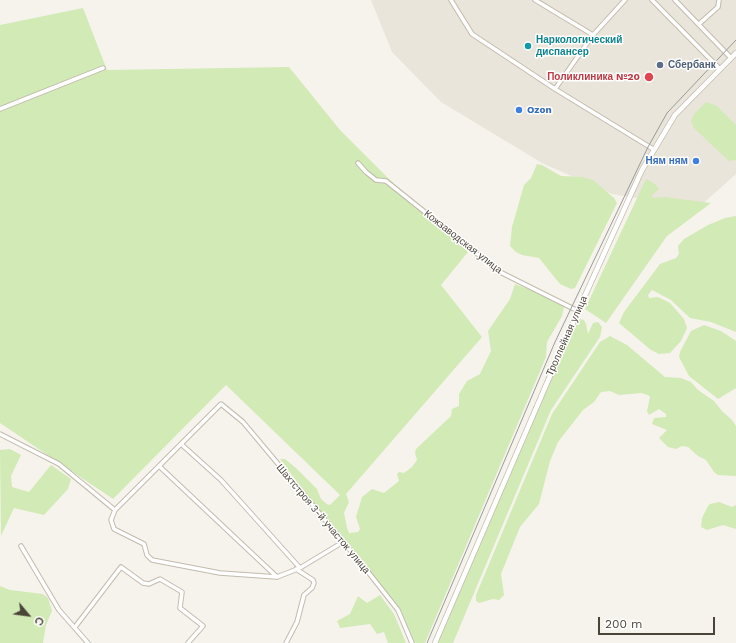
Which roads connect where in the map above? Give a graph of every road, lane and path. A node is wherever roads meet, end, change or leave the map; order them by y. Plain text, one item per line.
1 (450, 0) edge
2 (535, 0) edge
3 (625, 0) edge
4 (652, 0) edge
5 (675, 0) edge
6 (719, 0) edge
7 (699, 24) junction
8 (592, 35) junction
9 (736, 53) edge
10 (731, 58) junction
11 (104, 68) dead end
12 (720, 69) junction
13 (555, 90) junction
14 (0, 109) edge
15 (653, 149) junction
16 (358, 163) dead end
17 (578, 311) junction
18 (0, 434) edge
19 (181, 444) junction
20 (159, 466) junction
21 (115, 510) junction
22 (343, 542) junction
23 (21, 546) dead end
24 (298, 569) junction
25 (277, 577) junction
26 (75, 628) junction
27 (88, 643) edge
28 (188, 643) edge
29 (286, 643) edge
30 (412, 643) edge
31 (435, 643) edge

1 - 13 street
2 - 8 street
3 - 8 street
4 - 12 street
5 - 7 street
6 - 7 street
7 - 10 street
8 - 13 street
9 - 10 street, Троллейная улица
10 - 12 street, Троллейная улица
11 - 14 street
12 - 15 street, Троллейная улица
13 - 15 street
15 - 17 street, Троллейная улица
16 - 17 street, Кожзаводская улица
17 - 31 street, Троллейная улица
18 - 21 street
19 - 20 street
19 - 22 street, Шахтстроя 3-й участок улица
19 - 24 street
20 - 21 street
20 - 25 street
21 - 25 street
22 - 24 street
22 - 30 street, Шахтстроя 3-й участок улица
23 - 26 street
24 - 25 street
24 - 29 street
26 - 27 street
26 - 28 street

